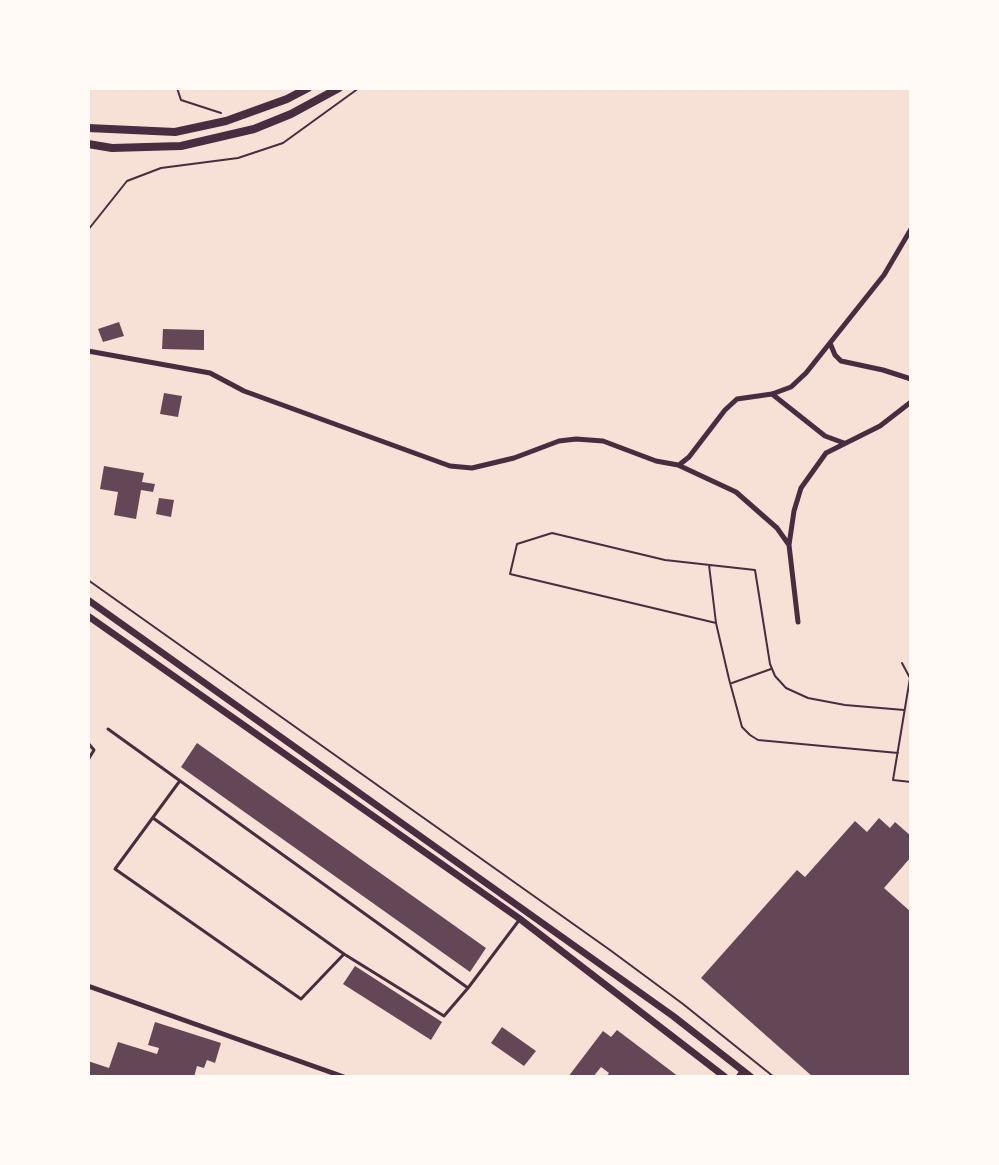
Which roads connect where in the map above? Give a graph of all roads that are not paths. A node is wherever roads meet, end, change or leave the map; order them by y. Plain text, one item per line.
1 (308, 88) edge
2 (339, 88) edge
3 (88, 128) edge
4 (88, 144) edge
5 (911, 229) edge
6 (830, 342) junction
7 (88, 351) edge
8 (911, 379) edge
9 (772, 394) junction
10 (911, 402) edge
11 (845, 443) junction
12 (678, 465) junction
13 (789, 545) junction
14 (88, 600) edge
15 (88, 616) edge
16 (798, 622) dead end
17 (108, 729) dead end
18 (88, 743) edge
19 (88, 760) edge
20 (179, 782) junction
21 (153, 818) junction
22 (520, 919) junction
23 (344, 954) junction
24 (88, 986) edge
25 (468, 988) junction
26 (741, 1074) edge
27 (344, 1077) edge
28 (725, 1077) edge
29 (751, 1077) edge

1 - 3 main road
2 - 4 main road
5 - 6 street
6 - 8 street
6 - 9 street
7 - 12 street
9 - 11 street
9 - 12 street
10 - 11 street
11 - 13 street
12 - 13 street
13 - 16 street
14 - 26 main road
15 - 22 main road
17 - 20 lane
18 - 19 lane
20 - 21 lane
20 - 25 lane
21 - 23 lane
21 - 23 lane
22 - 25 lane
22 - 28 main road
23 - 25 lane
24 - 27 street
26 - 29 main road

